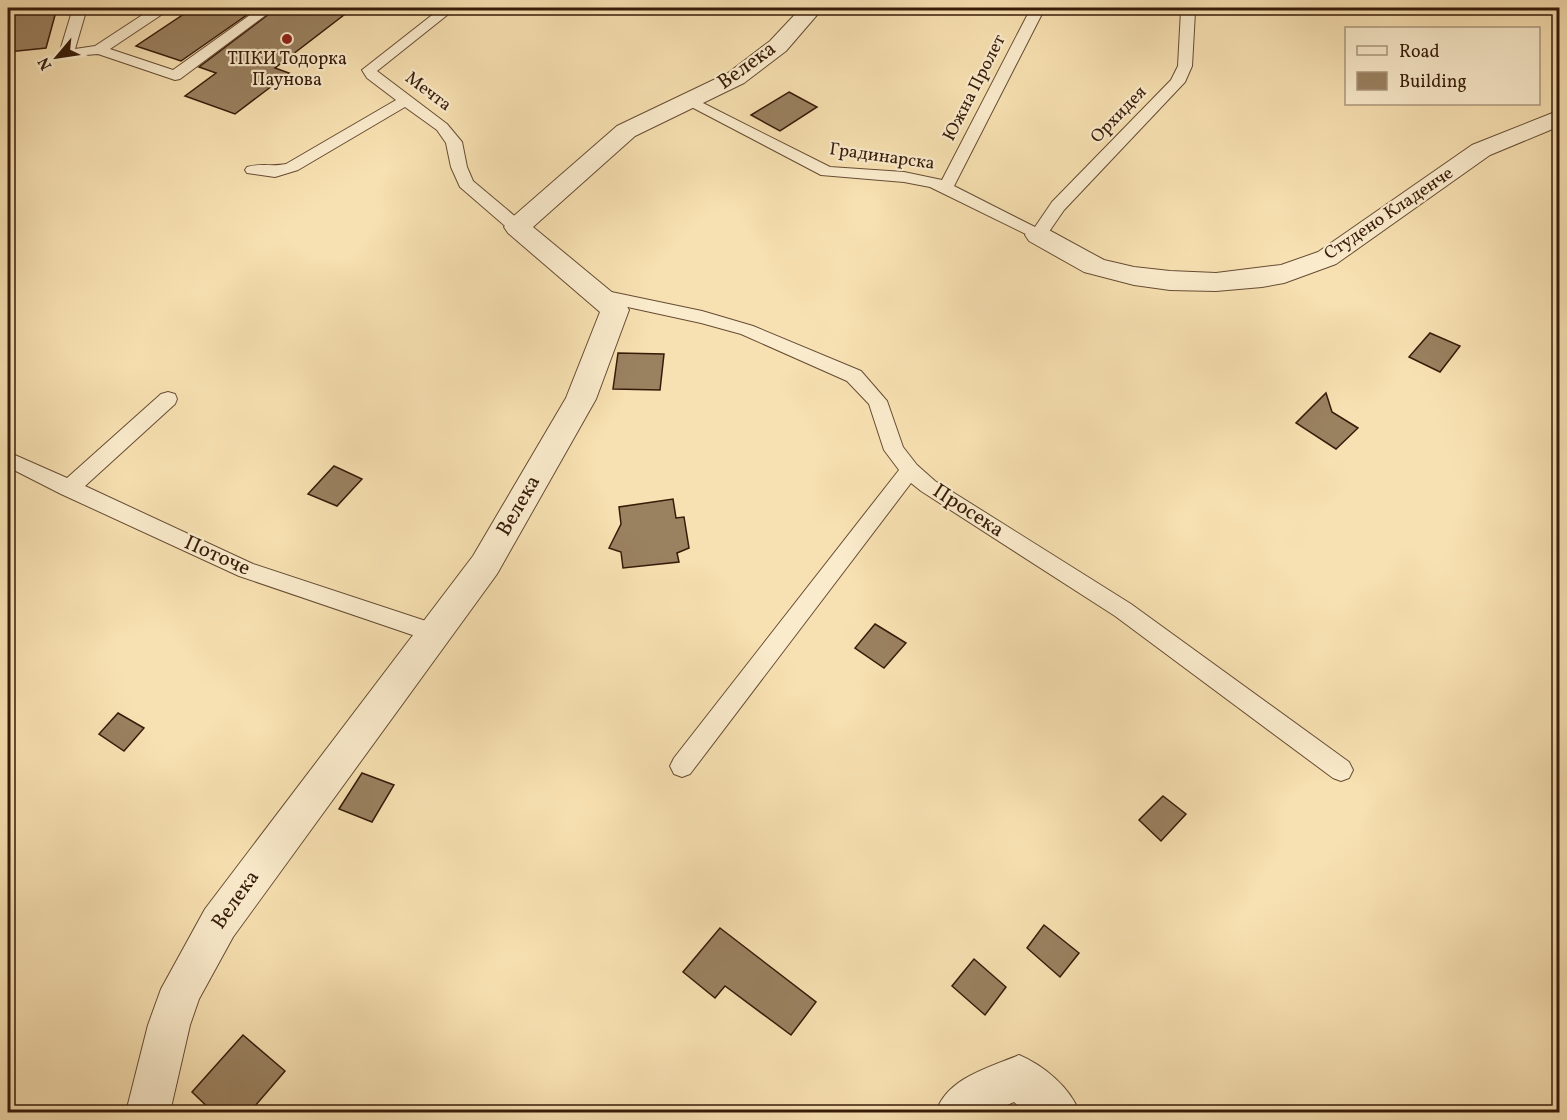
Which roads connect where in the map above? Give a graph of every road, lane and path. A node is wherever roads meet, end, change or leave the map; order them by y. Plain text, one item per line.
1 (80, 8) edge
2 (162, 8) edge
3 (268, 8) edge
4 (449, 8) edge
5 (812, 8) edge
6 (1038, 8) edge
7 (1191, 8) edge
8 (99, 50) junction
9 (406, 100) junction
10 (688, 101) junction
11 (1560, 117) edge
12 (253, 170) dead end
13 (946, 187) junction
14 (517, 228) junction
15 (1038, 235) junction
16 (597, 295) junction
17 (168, 399) dead end
18 (8, 459) edge
19 (910, 470) junction
20 (68, 489) junction
21 (433, 633) junction
22 (682, 766) dead end
23 (1341, 770) dead end
24 (147, 1113) edge
25 (958, 1113) edge
26 (1057, 1113) edge

1 - 8 lane
2 - 8 lane
3 - 8 lane
4 - 9 lane, Мечта
5 - 10 street, Велека
6 - 13 lane, Южна Пролет
7 - 15 lane, Орхидея
9 - 12 lane
9 - 14 lane, Мечта
10 - 13 lane, Градинарска
10 - 14 street, Велека
11 - 15 street, Студено Кладенче
13 - 15 lane, Градинарска
14 - 16 street, Велека
16 - 19 lane, Просека
16 - 21 street, Велека
17 - 20 lane
18 - 20 lane, Поточе
19 - 22 lane
19 - 23 lane, Просека
20 - 21 lane, Поточе
21 - 24 street, Велека
25 - 26 street

